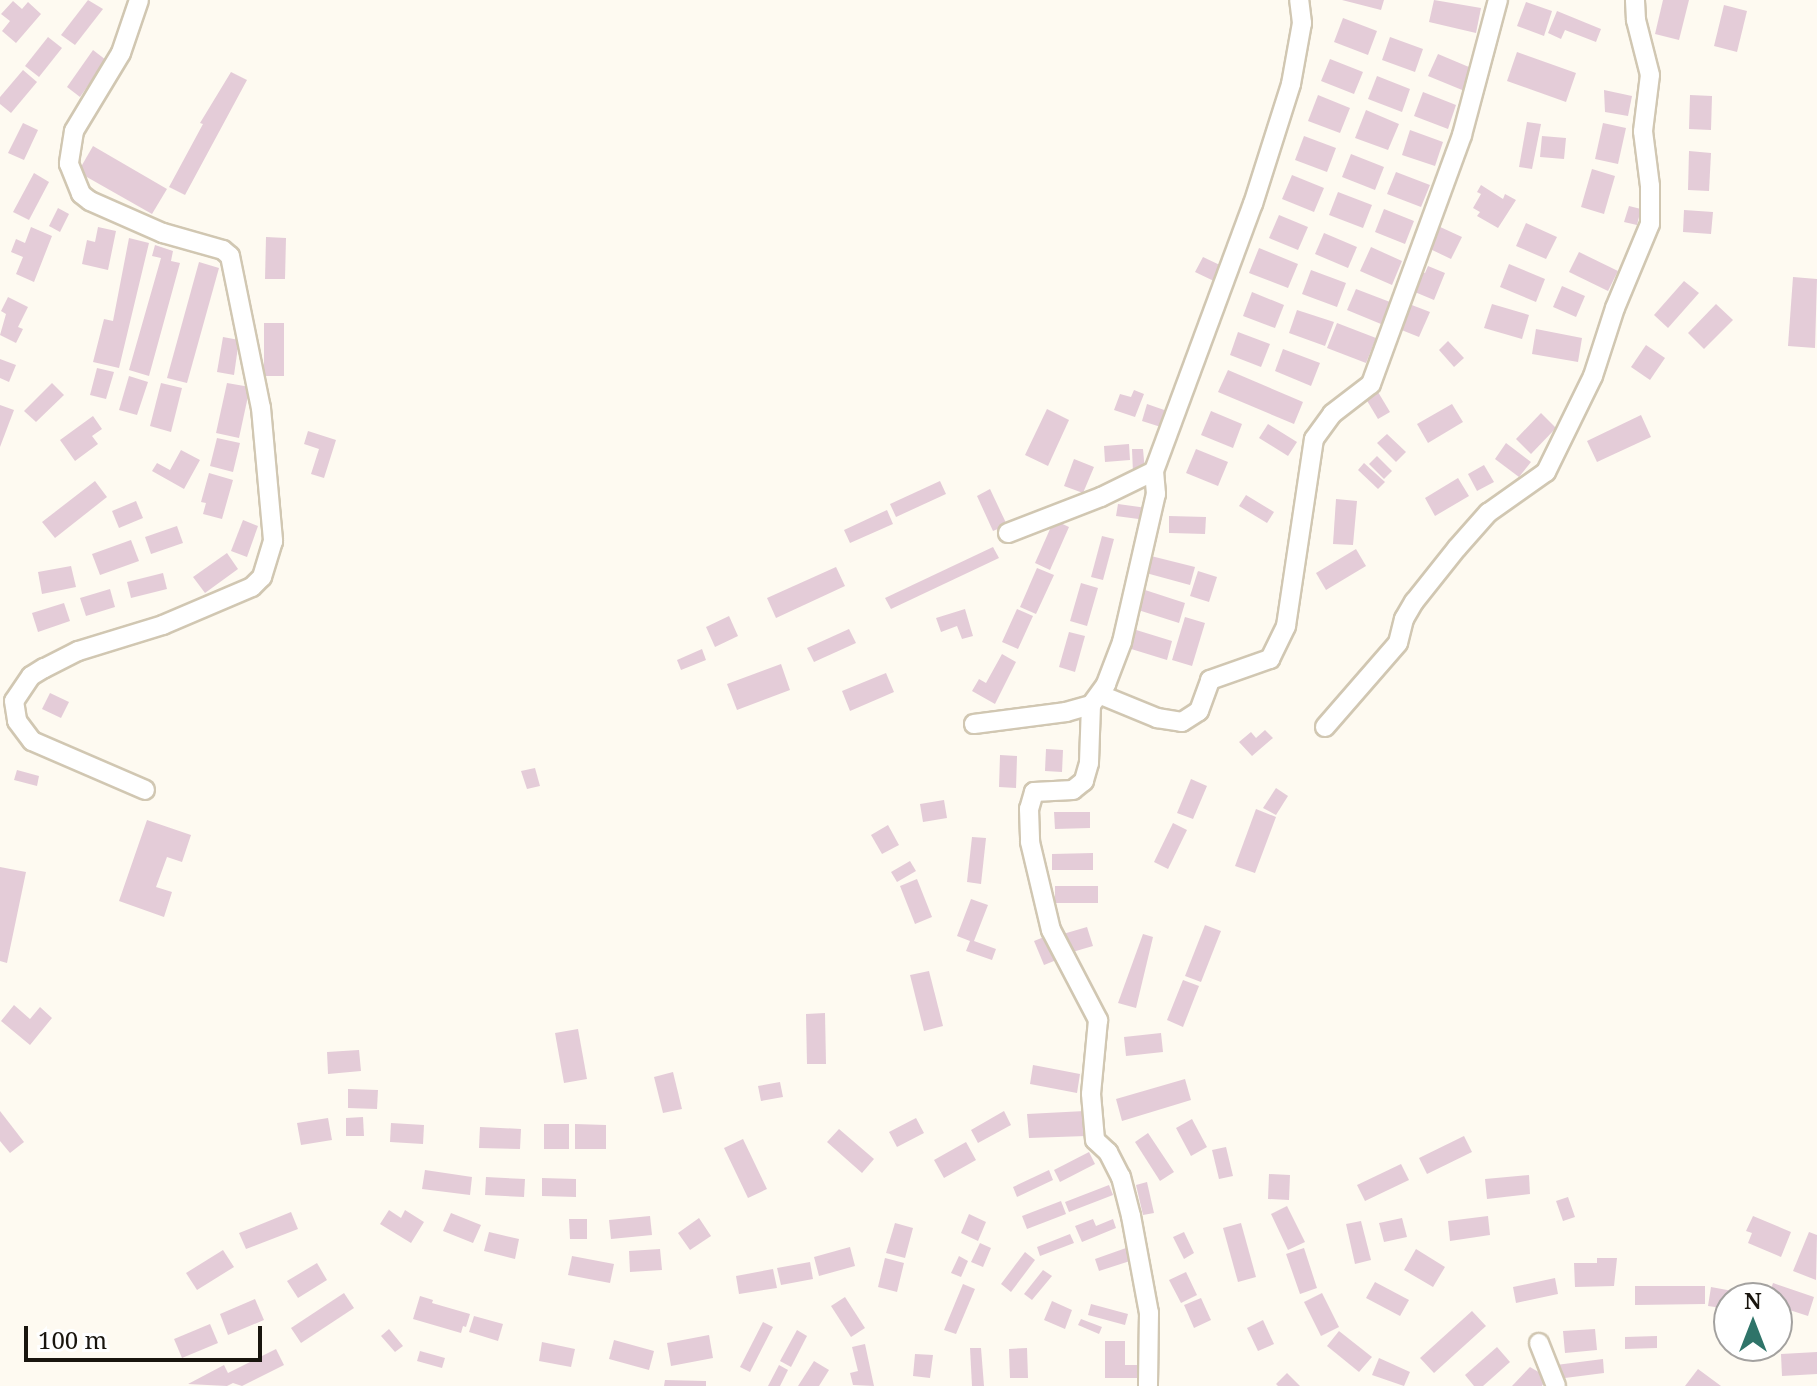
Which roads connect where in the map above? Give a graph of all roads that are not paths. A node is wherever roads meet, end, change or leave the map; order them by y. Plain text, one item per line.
1 (139, 0) edge
2 (1299, 0) edge
3 (1306, 0) edge
4 (1498, 0) edge
5 (1635, 0) edge
6 (1302, 23) junction
7 (1154, 471) junction
8 (1008, 533) dead end
9 (1096, 700) junction
10 (974, 724) dead end
11 (1325, 727) dead end
12 (145, 790) dead end
13 (1539, 1343) dead end
14 (1148, 1386) edge
15 (1556, 1386) edge

1 - 12 street
2 - 6 street
3 - 6 street
4 - 9 street
5 - 11 street
6 - 7 street
7 - 8 street
7 - 9 street
9 - 10 street
9 - 14 street
13 - 15 street

